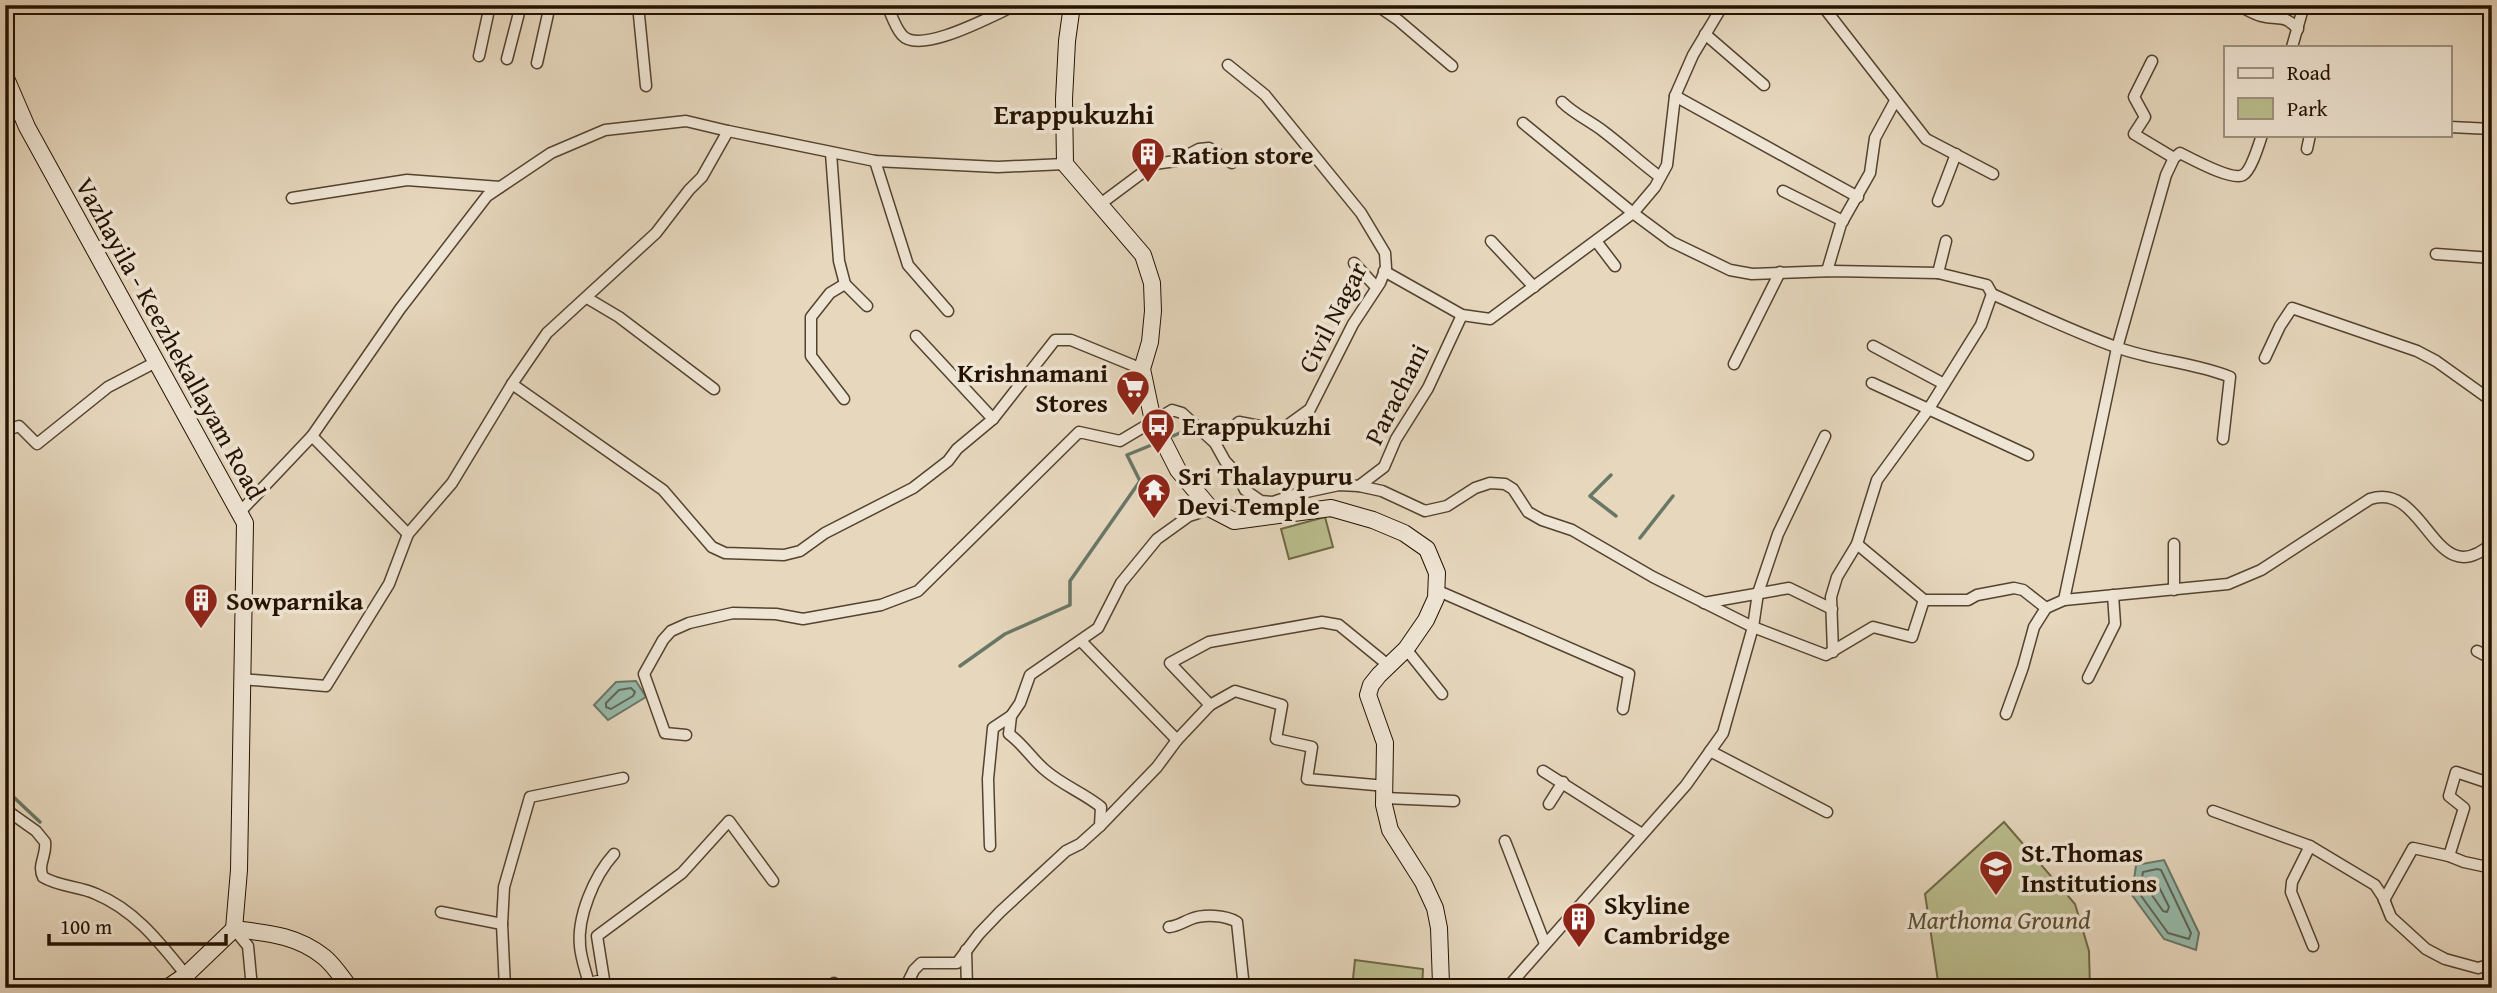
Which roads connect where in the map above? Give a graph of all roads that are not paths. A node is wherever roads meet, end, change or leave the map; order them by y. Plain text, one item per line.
1 (490, 5) edge
2 (521, 5) edge
3 (550, 5) edge
4 (887, 5) edge
5 (1016, 5) edge
6 (1072, 5) edge
7 (1380, 5) edge
8 (1723, 5) edge
9 (1822, 5) edge
10 (2304, 5) edge
11 (635, 6) edge
12 (2239, 6) edge
13 (2298, 29) junction
14 (1705, 34) junction
15 (2292, 46) edge
16 (478, 56) dead end
17 (507, 60) dead end
18 (2152, 61) dead end
19 (537, 63) dead end
20 (1228, 65) dead end
21 (1452, 66) dead end
22 (5, 76) edge
23 (1763, 85) dead end
24 (646, 86) dead end
25 (1675, 96) junction
26 (1895, 101) junction
27 (1562, 102) dead end
28 (1523, 124) dead end
29 (2452, 127) edge
30 (2492, 129) edge
31 (728, 131) junction
32 (2262, 136) edge
33 (2310, 136) edge
34 (2307, 149) dead end
35 (831, 153) junction
36 (1956, 154) junction
37 (2174, 158) junction
38 (875, 161) junction
39 (1232, 163) dead end
40 (1065, 164) junction
41 (1993, 174) dead end
42 (1661, 177) junction
43 (500, 187) junction
44 (1783, 191) dead end
45 (1858, 197) junction
46 (292, 198) dead end
47 (1938, 201) dead end
48 (1099, 205) junction
49 (1633, 214) junction
50 (1843, 220) junction
51 (1491, 241) dead end
52 (1596, 241) junction
53 (1946, 242) dead end
54 (2436, 254) dead end
55 (2492, 258) edge
56 (1354, 263) dead end
57 (1615, 266) dead end
58 (1384, 271) junction
59 (1826, 271) junction
60 (1780, 272) junction
61 (1938, 273) junction
62 (845, 284) junction
63 (1534, 287) junction
64 (1376, 288) junction
65 (1992, 294) junction
66 (587, 298) junction
67 (867, 306) dead end
68 (948, 311) dead end
69 (1462, 315) junction
70 (916, 335) dead end
71 (1873, 346) dead end
72 (2117, 348) junction
73 (2265, 358) dead end
74 (156, 362) junction
75 (1734, 364) dead end
76 (1142, 369) junction
77 (1872, 383) dead end
78 (512, 384) junction
79 (1944, 384) junction
80 (714, 389) dead end
81 (844, 399) dead end
82 (2492, 401) edge
83 (1928, 410) junction
84 (993, 419) junction
85 (1153, 421) junction
86 (5, 431) edge
87 (312, 436) junction
88 (1825, 436) dead end
89 (2223, 439) dead end
90 (1215, 443) junction
91 (2028, 455) dead end
92 (1359, 486) junction
93 (1211, 509) junction
94 (239, 513) junction
95 (408, 534) junction
96 (2492, 543) edge
97 (1857, 544) junction
98 (2174, 544) dead end
99 (1436, 590) junction
100 (2174, 590) junction
101 (1758, 593) junction
102 (2113, 595) junction
103 (1924, 600) junction
104 (2064, 600) junction
105 (1704, 603) junction
106 (2046, 608) junction
107 (1832, 609) junction
108 (1753, 627) junction
109 (1081, 640) junction
110 (1406, 649) junction
111 (2477, 651) dead end
112 (1833, 652) junction
113 (2492, 659) edge
114 (1388, 664) junction
115 (2088, 678) dead end
116 (241, 679) junction
117 (1442, 695) dead end
118 (1210, 705) junction
119 (1623, 709) dead end
120 (2006, 714) dead end
121 (1011, 716) junction
122 (686, 735) dead end
123 (1177, 740) junction
124 (1710, 751) junction
125 (1543, 771) dead end
126 (623, 778) dead end
127 (1563, 782) junction
128 (2492, 784) edge
129 (1385, 792) junction
130 (1454, 802) dead end
131 (1549, 804) dead end
132 (5, 808) edge
133 (1827, 811) dead end
134 (2213, 811) dead end
135 (1100, 826) junction
136 (1642, 834) junction
137 (1505, 841) dead end
138 (990, 846) dead end
139 (2310, 846) junction
140 (614, 855) dead end
141 (2449, 856) junction
142 (2492, 868) edge
143 (773, 881) dead end
144 (2385, 900) junction
145 (441, 912) dead end
146 (502, 924) junction
147 (1169, 927) dead end
148 (234, 929) junction
149 (1545, 944) junction
150 (2313, 946) dead end
151 (966, 950) junction
152 (2492, 964) edge
153 (186, 975) junction
154 (594, 986) edge
155 (167, 988) edge
156 (252, 988) edge
157 (349, 988) edge
158 (505, 988) edge
159 (905, 988) edge
160 (967, 988) edge
161 (1244, 988) edge
162 (1445, 988) edge
163 (1507, 988) edge

1 - 16 street
2 - 17 street
3 - 19 street
4 - 5 street
6 - 40 main road
7 - 21 street
8 - 14 street
9 - 26 street
10 - 13 street
11 - 24 street
12 - 13 street
13 - 15 street
14 - 23 street
14 - 25 street
18 - 37 street
20 - 58 street, Civil Nagar
22 - 74 main road, Vazhayila - Keezhekallayam Road
25 - 42 street
25 - 45 street
26 - 36 street
26 - 45 street
27 - 42 street
28 - 49 street
29 - 30 street
31 - 35 street
31 - 43 street
31 - 66 street
32 - 37 street
33 - 34 street
35 - 38 street
35 - 62 street
36 - 41 street
36 - 47 street
37 - 72 street
38 - 40 street
38 - 68 street
39 - 48 street
40 - 48 main road
42 - 49 street
43 - 46 street
43 - 87 street
44 - 50 street
45 - 50 street
48 - 76 main road
49 - 52 street
49 - 60 street
50 - 59 street
51 - 63 street
52 - 57 street
52 - 63 street
53 - 61 street
54 - 55 street
56 - 64 street
58 - 64 street, Civil Nagar
58 - 69 street
59 - 60 street
59 - 61 street
60 - 75 street
61 - 65 street
62 - 67 street
62 - 81 street
63 - 69 street
64 - 90 street, Civil Nagar
65 - 72 street
65 - 79 street
66 - 78 street
66 - 80 street
69 - 92 street, Parachani
70 - 84 street
71 - 79 street
72 - 89 street
72 - 104 street
73 - 82 street
74 - 86 street
74 - 94 main road, Vazhayila - Keezhekallayam Road
76 - 84 street
76 - 85 main road
77 - 83 street
78 - 84 street
78 - 95 street
79 - 83 street
83 - 91 street
83 - 97 street
85 - 90 street
85 - 93 main road
85 - 122 street
87 - 94 street
87 - 95 street
88 - 101 street
90 - 92 street
92 - 105 street
93 - 99 main road
93 - 109 street
94 - 116 main road, Vazhayila - Keezhekallayam Road
95 - 116 street
96 - 100 street
97 - 103 street
97 - 107 street
98 - 100 street
99 - 110 main road
99 - 119 street
100 - 102 street
101 - 105 street
101 - 107 street
101 - 108 street
102 - 104 street
102 - 115 street
103 - 106 street
103 - 112 street
104 - 106 street
105 - 108 street
106 - 120 street
107 - 112 street
108 - 112 street
108 - 124 street
109 - 121 street
109 - 123 street
110 - 114 main road
110 - 117 street
111 - 113 street
114 - 118 street
114 - 129 main road
116 - 148 main road, Vazhayila - Keezhekallayam Road
118 - 123 street
118 - 129 street
121 - 135 street
121 - 138 street
123 - 135 street
124 - 133 street
124 - 136 street
125 - 127 street
126 - 146 street
127 - 131 street
127 - 136 street
128 - 141 street
129 - 130 street
129 - 162 main road
132 - 153 street
134 - 139 street
135 - 151 street
136 - 149 street
137 - 149 street
139 - 144 street
139 - 150 street
140 - 154 street
141 - 142 street
141 - 144 street
143 - 154 street
144 - 152 street
145 - 146 street
146 - 158 street
147 - 161 street
148 - 153 main road
148 - 156 street
148 - 157 main road
149 - 163 street
151 - 159 street
151 - 160 street
153 - 155 main road

